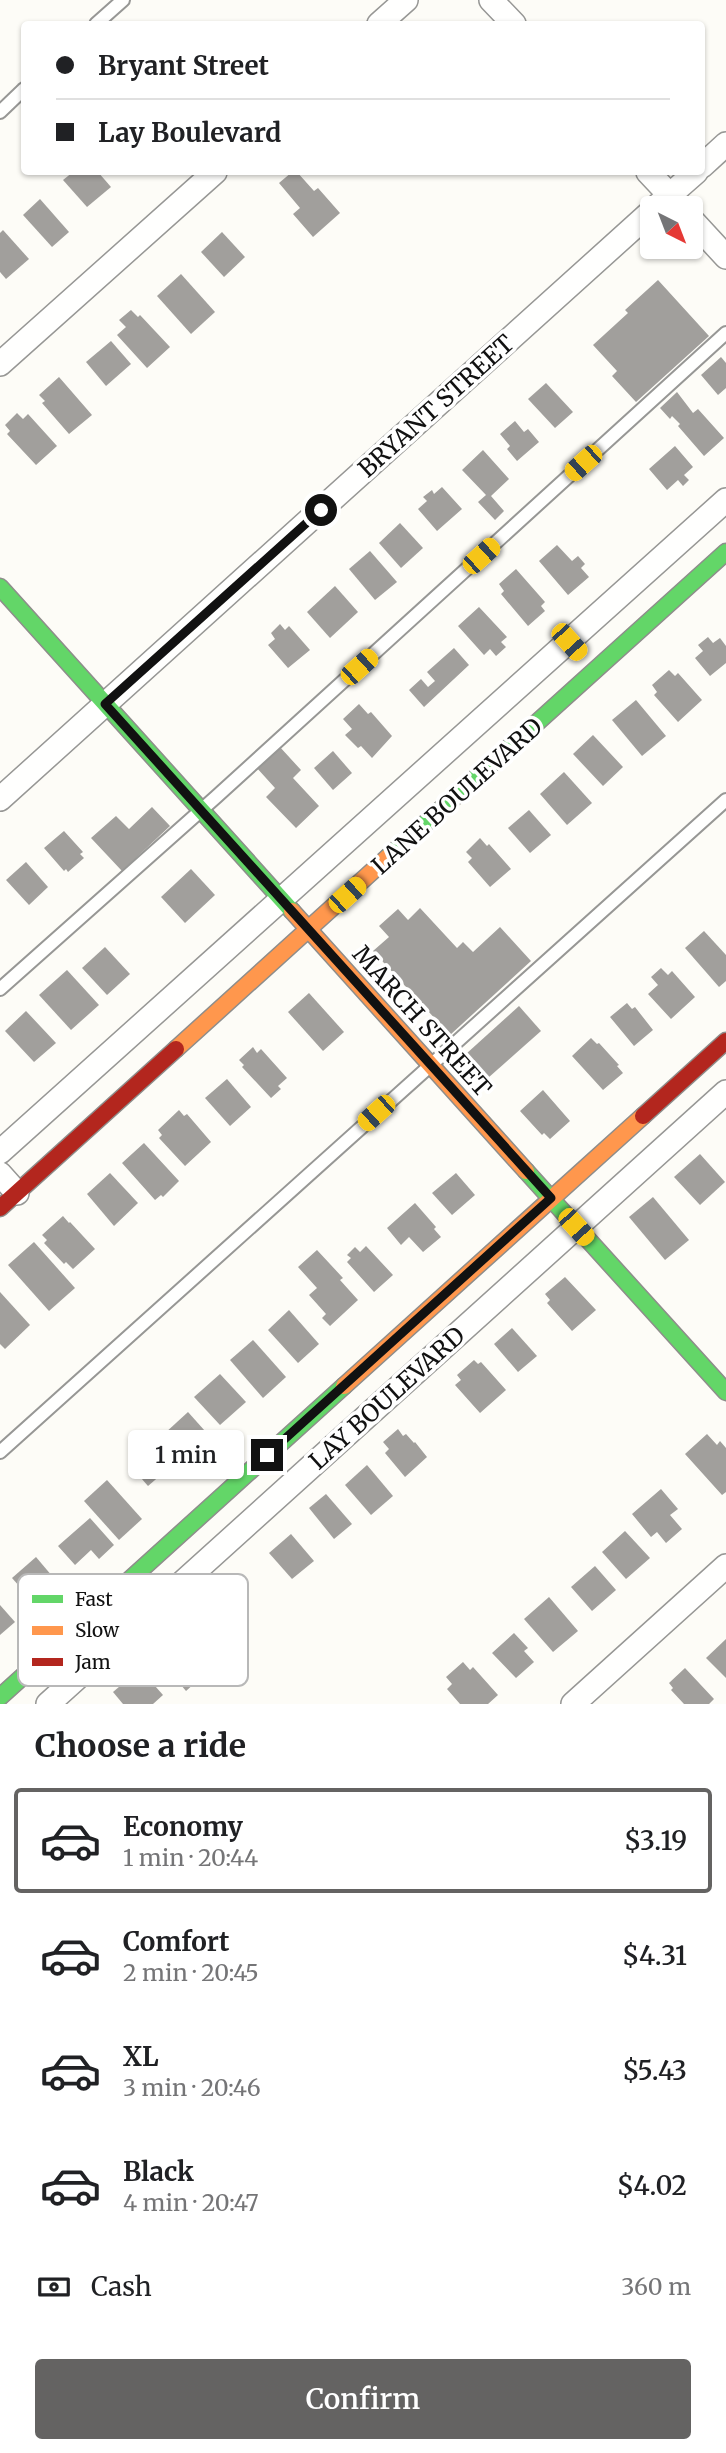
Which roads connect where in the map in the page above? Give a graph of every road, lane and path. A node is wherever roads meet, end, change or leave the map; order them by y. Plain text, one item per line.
1 (123, 0) edge
2 (406, 0) edge
3 (491, 0) edge
4 (99, 21) edge
5 (382, 21) edge
6 (511, 21) edge
7 (21, 92) edge
8 (0, 112) edge
9 (726, 145) edge
10 (705, 163) edge
11 (212, 175) edge
12 (650, 175) edge
13 (693, 175) edge
14 (660, 196) edge
15 (673, 196) edge
16 (640, 227) edge
17 (704, 233) edge
18 (726, 257) edge
19 (726, 333) edge
20 (0, 364) edge
21 (726, 500) edge
22 (726, 552) edge
23 (0, 587) edge
24 (569, 642) junction
25 (595, 670) junction
26 (105, 704) junction
27 (0, 799) edge
28 (726, 800) edge
29 (201, 810) junction
30 (282, 901) junction
31 (308, 930) junction
32 (0, 989) edge
33 (726, 1041) edge
34 (430, 1064) junction
35 (726, 1092) edge
36 (0, 1152) edge
37 (0, 1174) edge
38 (551, 1198) junction
39 (9, 1200) edge
40 (576, 1227) junction
41 (726, 1392) edge
42 (0, 1452) edge
43 (267, 1455) junction
44 (293, 1483) junction
45 (726, 1566) edge
46 (136, 1574) edge
47 (192, 1574) edge
48 (18, 1681) edge
49 (68, 1686) edge
50 (0, 1697) edge
51 (48, 1704) edge
52 (573, 1704) edge

1 - 4 lane
2 - 5 street
3 - 6 street
7 - 8 lane
9 - 10 street
11 - 20 street
12 - 14 street
13 - 15 street, BRYANT STREET
16 - 26 street, BRYANT STREET
17 - 18 street
19 - 29 lane
21 - 24 street, LANE BOULEVARD
22 - 25 street, LANE BOULEVARD
23 - 26 street, MARCH STREET
24 - 25 street
24 - 30 street, LANE BOULEVARD
25 - 31 street, LANE BOULEVARD
26 - 27 street, BRYANT STREET
26 - 29 street, MARCH STREET
28 - 34 lane
29 - 30 street, MARCH STREET
29 - 32 lane
30 - 31 street, MARCH STREET
30 - 36 street, LANE BOULEVARD
31 - 34 street, MARCH STREET
31 - 39 street, LANE BOULEVARD
33 - 38 street, LAY BOULEVARD
34 - 38 street, MARCH STREET
34 - 42 lane
35 - 40 street, LAY BOULEVARD
37 - 39 street
38 - 40 street, MARCH STREET
38 - 43 street, LAY BOULEVARD
40 - 41 street, MARCH STREET
40 - 44 street, LAY BOULEVARD
43 - 44 street
43 - 46 street, LAY BOULEVARD
44 - 47 street, LAY BOULEVARD
45 - 52 street
48 - 50 street, LAY BOULEVARD
49 - 51 street, LAY BOULEVARD

